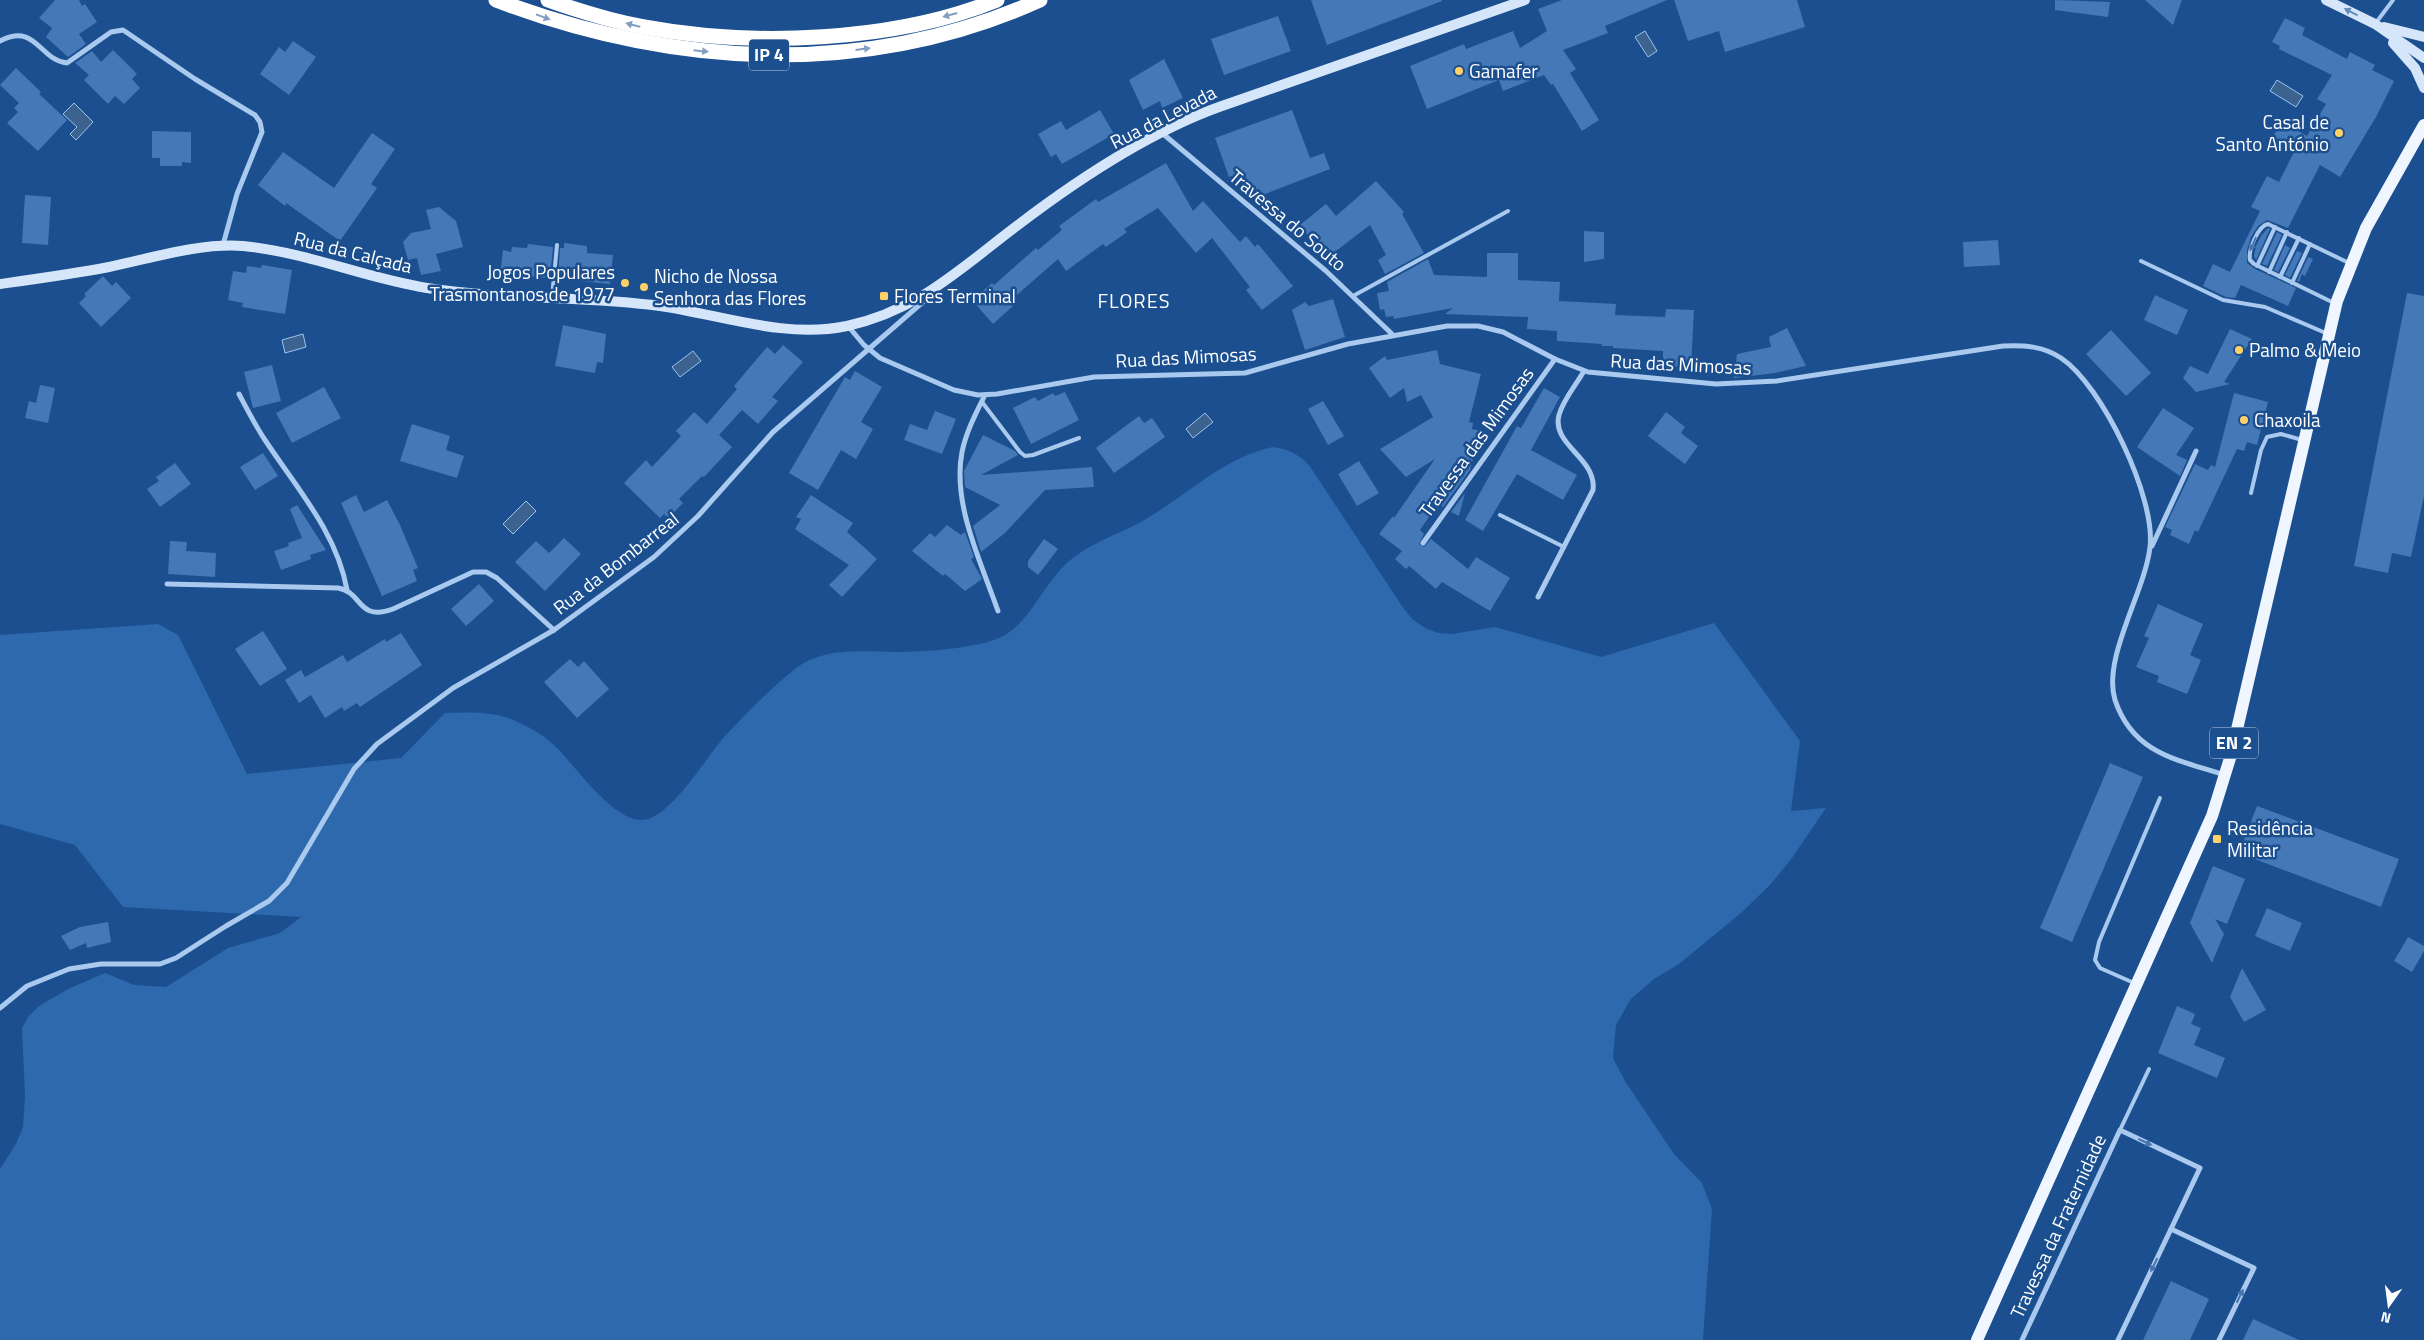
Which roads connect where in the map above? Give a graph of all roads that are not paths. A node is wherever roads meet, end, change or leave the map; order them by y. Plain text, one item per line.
1 (497, 0) edge
2 (548, 0) edge
3 (997, 0) edge
4 (1040, 0) edge
5 (1525, 0) edge
6 (2326, 0) edge
7 (2393, 0) edge
8 (2375, 24) junction
9 (2424, 37) edge
10 (0, 41) edge
11 (2424, 58) edge
12 (2424, 88) edge
13 (2424, 125) edge
14 (1162, 133) junction
15 (1508, 211) dead end
16 (2275, 227) junction
17 (2287, 232) junction
18 (2299, 238) junction
19 (2310, 244) junction
20 (557, 245) dead end
21 (223, 246) junction
22 (2141, 261) dead end
23 (2351, 264) junction
24 (2257, 266) junction
25 (2269, 272) junction
26 (954, 275) junction
27 (2280, 277) junction
28 (2292, 283) junction
29 (0, 284) edge
30 (1353, 296) junction
31 (552, 298) junction
32 (2336, 304) junction
33 (848, 326) junction
34 (1392, 334) junction
35 (2328, 334) junction
36 (868, 349) junction
37 (1555, 359) junction
38 (1584, 371) junction
39 (239, 394) dead end
40 (985, 395) junction
41 (982, 402) junction
42 (1079, 438) dead end
43 (2304, 440) junction
44 (2196, 451) dead end
45 (2251, 493) dead end
46 (1500, 515) dead end
47 (1423, 542) dead end
48 (1564, 547) junction
49 (2150, 551) junction
50 (167, 584) dead end
51 (347, 590) junction
52 (1538, 597) dead end
53 (998, 610) dead end
54 (554, 630) junction
55 (2226, 775) junction
56 (2160, 798) dead end
57 (2136, 984) junction
58 (0, 1008) edge
59 (2149, 1069) dead end
60 (2120, 1130) junction
61 (2171, 1229) junction
62 (1977, 1340) edge
63 (2022, 1340) edge
64 (2118, 1340) edge
65 (2219, 1340) edge

1 -> 4 highway, IP 4
3 -> 2 highway, IP 4
5 - 14 street, Rua da Levada
8 -> 6 street
7 - 8 lane
8 - 9 street
8 - 11 street
8 - 12 street
10 - 21 street
13 - 23 main road, EN 2
14 - 26 street, Rua da Levada
14 - 30 street, Travessa do Souto
15 - 30 lane
16 - 17 lane
16 - 24 lane
16 -> 24 lane
17 - 18 lane
17 - 25 lane
18 - 19 lane
18 - 27 lane
19 - 23 lane
19 - 28 lane
20 - 31 lane
21 - 29 street, Rua da Calçada
21 - 31 street, Rua da Calçada
22 - 35 lane
23 - 32 main road, EN 2
24 - 25 lane
25 - 27 lane
26 - 33 street, Rua da Levada
26 - 36 street, Rua da Bombarreal
27 - 28 lane
28 - 32 lane
30 - 34 street, Travessa do Souto
31 - 33 street, Rua da Calçada
32 - 35 main road, EN 2
33 - 36 street, Rua das Mimosas
34 - 37 street, Rua das Mimosas
34 - 40 street, Rua das Mimosas
35 - 43 main road, EN 2
36 - 40 street, Rua das Mimosas
36 - 54 street, Rua da Bombarreal
37 - 38 street, Rua das Mimosas
37 - 47 street, Travessa das Mimosas
38 - 48 street
38 - 49 street, Rua das Mimosas
39 - 51 street
40 - 41 street
41 - 42 lane
41 - 53 street
43 - 45 lane
43 - 55 main road, EN 2
44 - 49 street
46 - 48 lane
48 - 52 street
49 - 55 street, Rua das Mimosas
50 - 51 street
51 - 54 street
54 - 58 street, Rua da Bombarreal
55 - 57 main road, EN 2
56 - 57 lane
57 - 62 main road, EN 2
59 - 60 lane
60 -> 61 street, Travessa da Fraternidade
60 - 63 street, Travessa da Fraternidade
61 -> 64 street
65 -> 61 street

